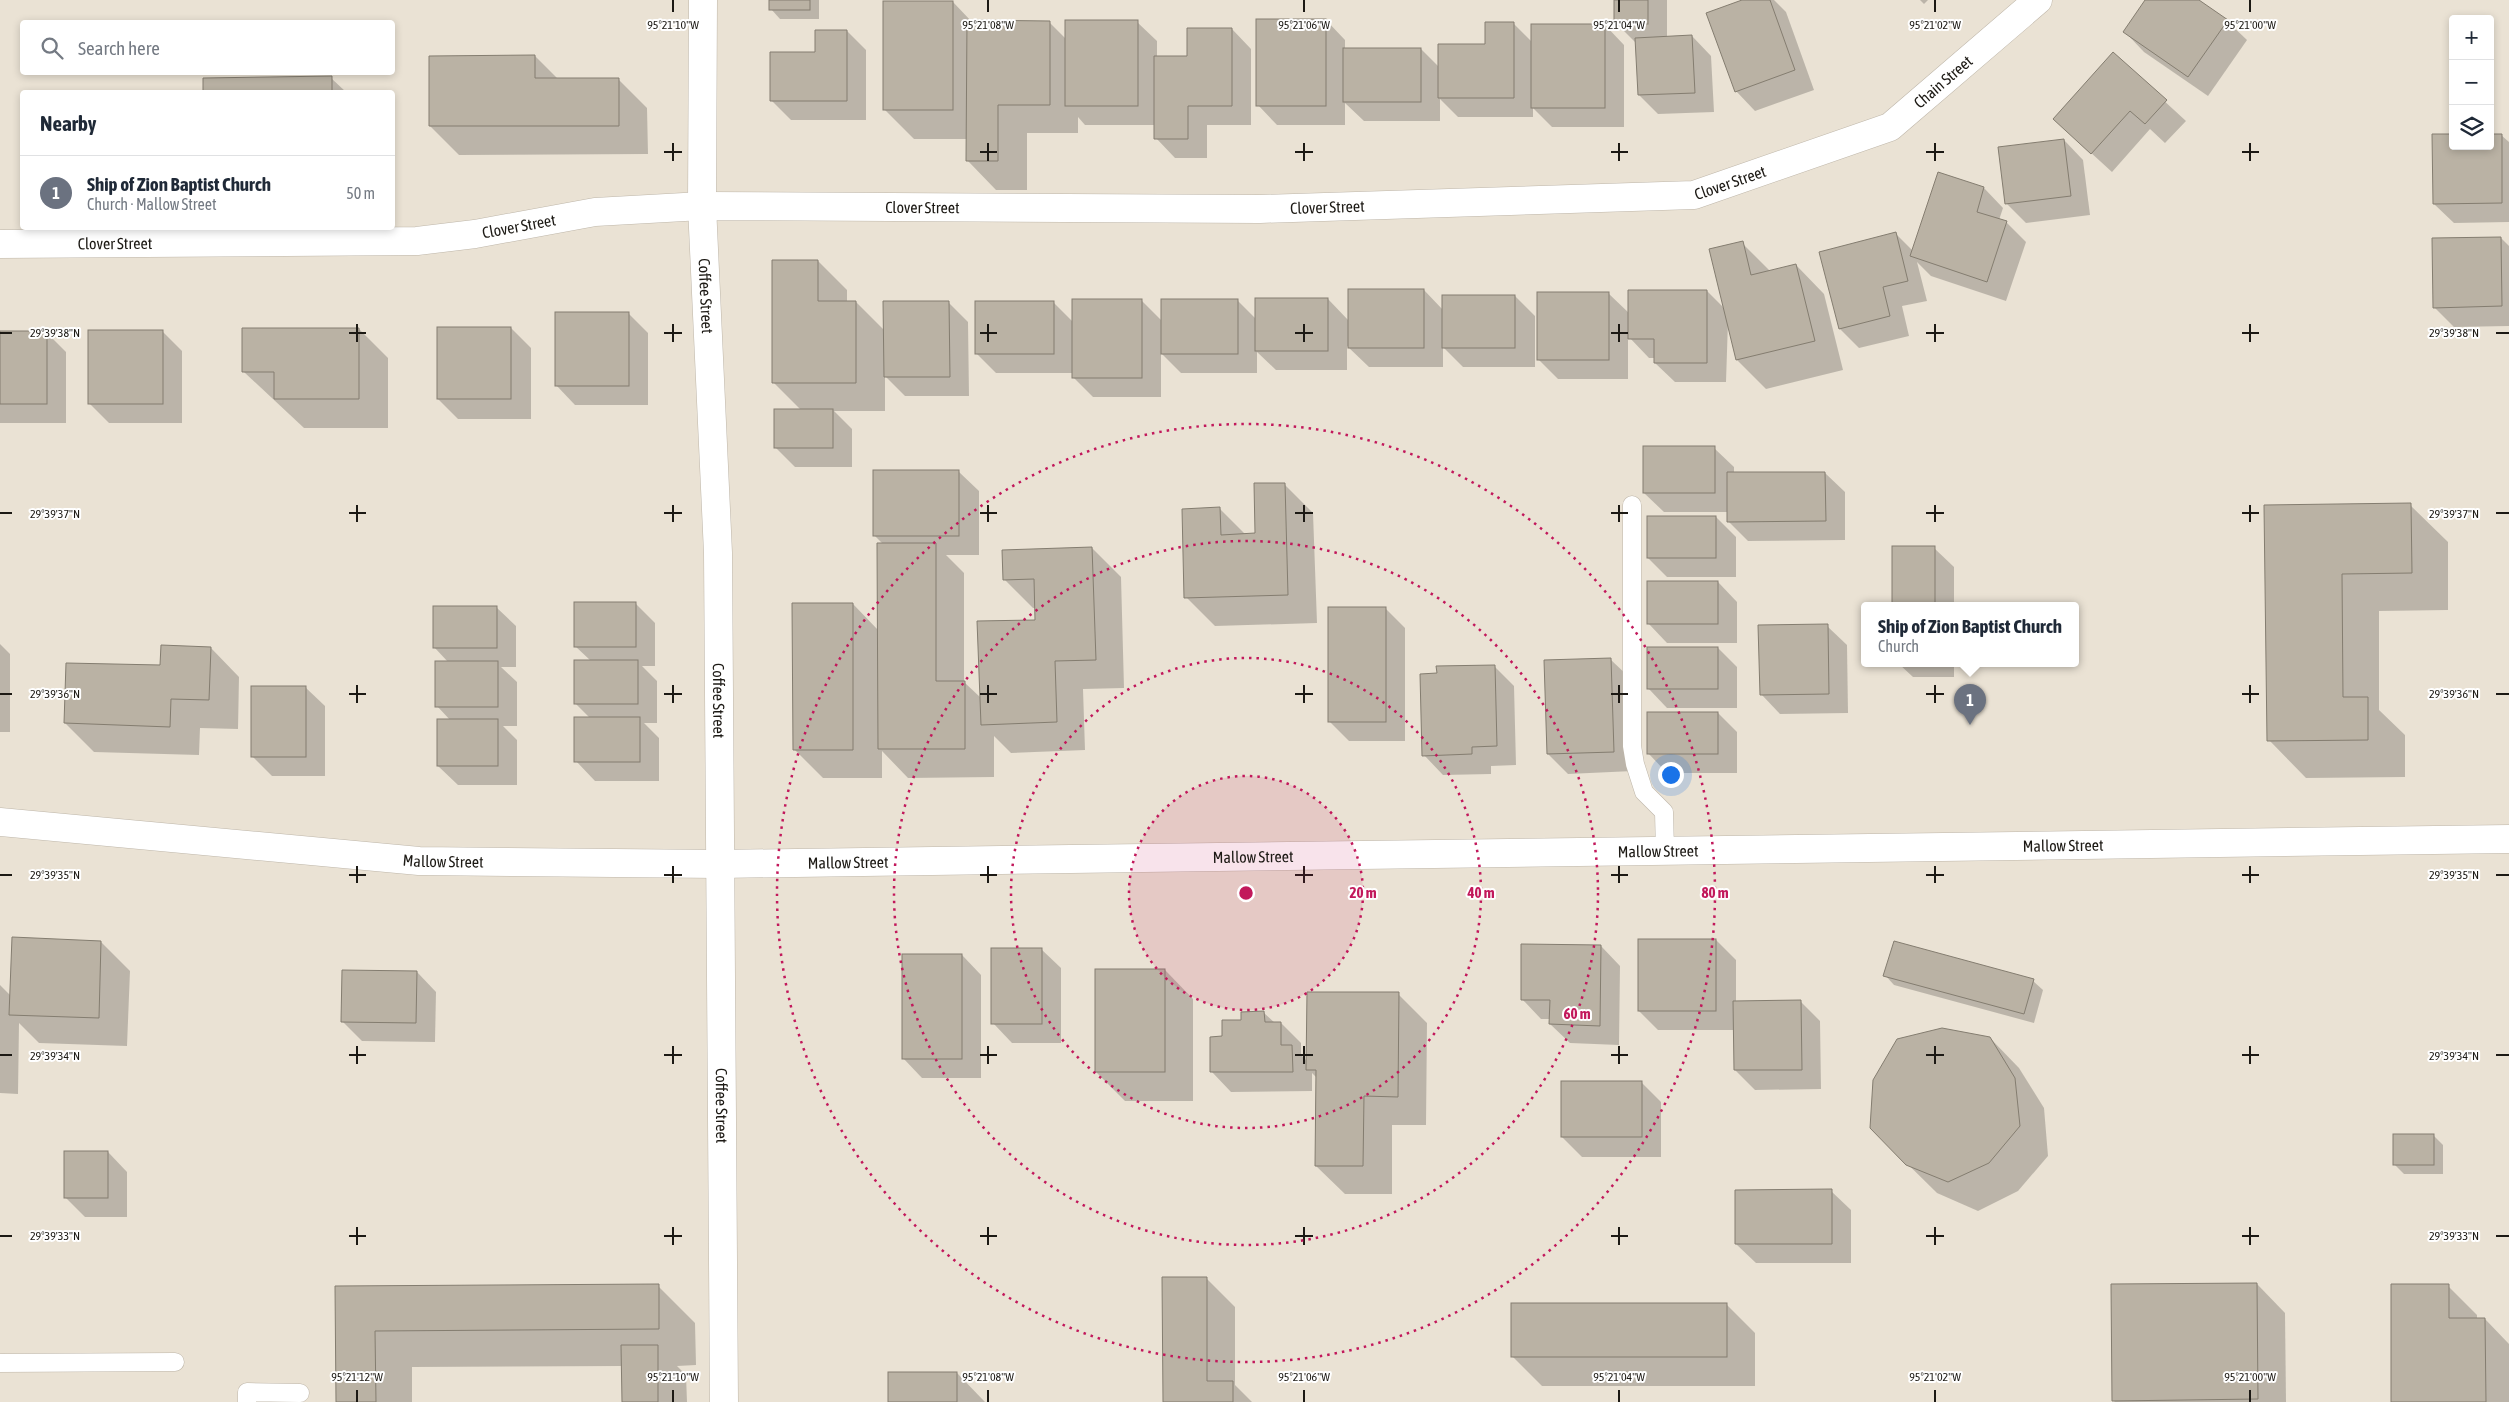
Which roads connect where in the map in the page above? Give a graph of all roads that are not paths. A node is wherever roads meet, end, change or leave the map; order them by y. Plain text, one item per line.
1 (703, 0) edge
2 (2038, 0) edge
3 (1838, 145) joint
4 (702, 206) junction
5 (0, 244) edge
6 (1632, 505) dead end
7 (0, 822) edge
8 (2509, 839) edge
9 (1665, 851) junction
10 (719, 864) junction
11 (175, 1362) dead end
12 (0, 1364) edge
13 (300, 1393) dead end
14 (247, 1402) edge
15 (724, 1402) edge

1 - 4 street, Coffee Street
2 - 3 street, Chain Street
3 - 4 street, Clover Street
4 - 5 street, Clover Street
4 - 10 street, Coffee Street
6 - 9 lane
7 - 10 street, Mallow Street
8 - 9 street, Mallow Street
9 - 10 street, Mallow Street
10 - 15 street, Coffee Street
11 - 12 lane
13 - 14 lane

